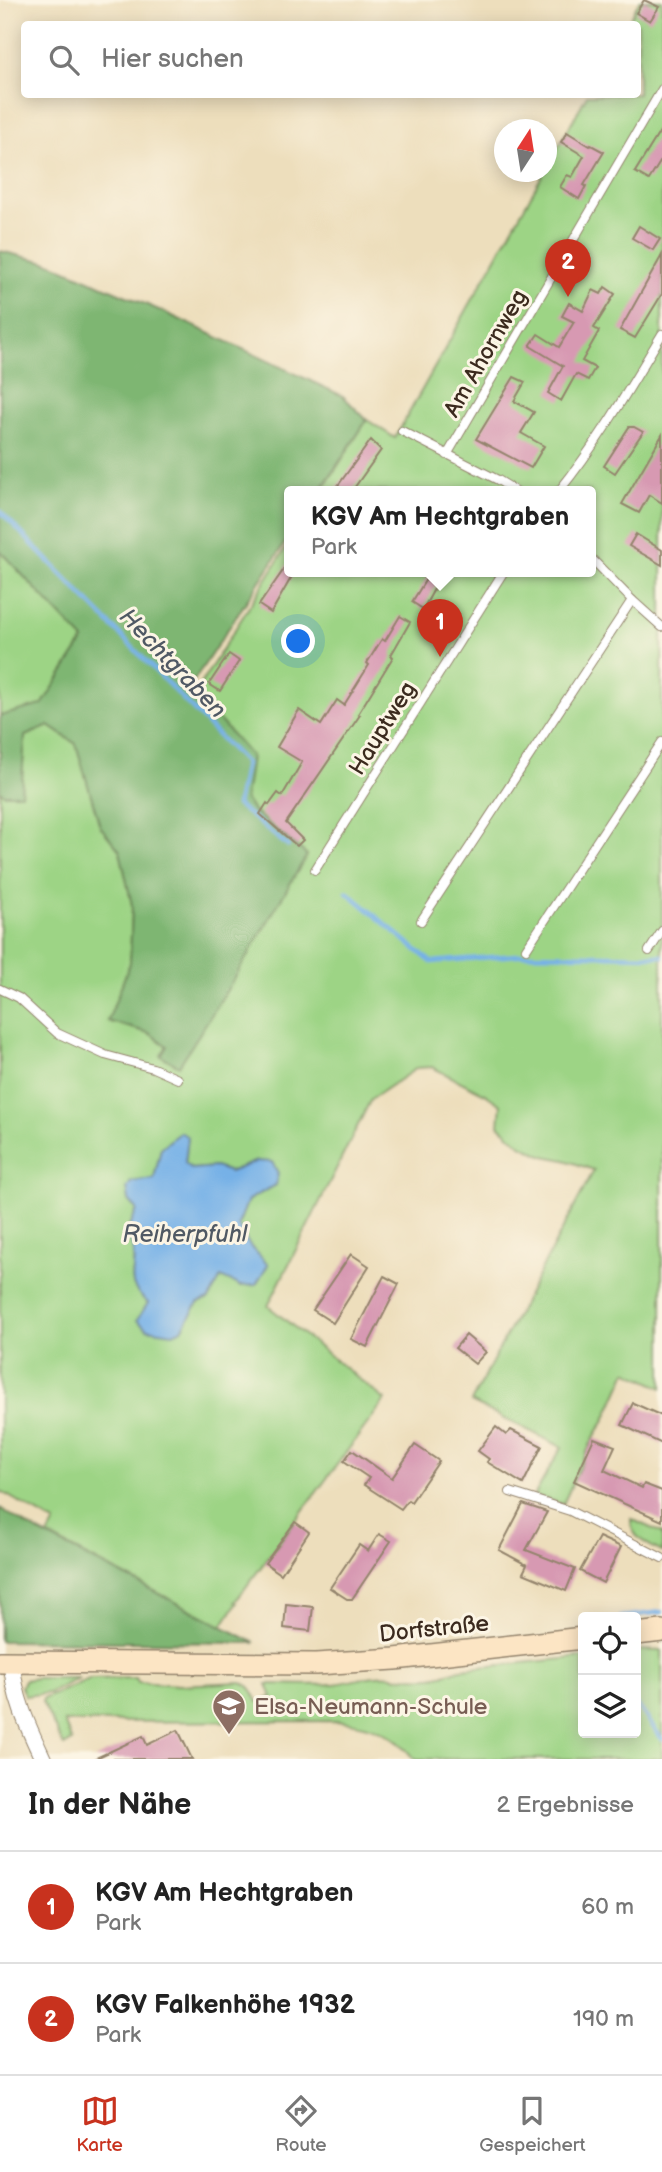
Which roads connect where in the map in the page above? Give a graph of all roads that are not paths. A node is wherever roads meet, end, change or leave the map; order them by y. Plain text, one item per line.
1 (662, 89) edge
2 (662, 334) edge
3 (402, 431) dead end
4 (447, 455) junction
5 (508, 486) edge
6 (563, 486) edge
7 (596, 563) edge
8 (499, 577) edge
9 (632, 600) junction
10 (660, 623) edge
11 (662, 742) edge
12 (315, 870) dead end
13 (421, 921) dead end
14 (662, 931) edge
15 (526, 949) dead end
16 (649, 951) dead end
17 (0, 989) edge
18 (178, 1079) dead end
19 (510, 1492) dead end
20 (662, 1558) edge
21 (662, 1631) edge
22 (641, 1633) edge
23 (578, 1639) edge
24 (6, 1662) edge
25 (43, 1759) edge

1 - 4 lane, Am Ahornweg
2 - 6 lane
3 - 4 lane
4 - 5 lane
7 - 9 lane
8 - 12 lane, Hauptweg
9 - 10 lane
9 - 13 lane
11 - 15 lane
14 - 16 lane
17 - 18 lane
19 - 20 lane
21 - 22 main road
23 - 24 main road, Dorfstraße
24 - 25 street

